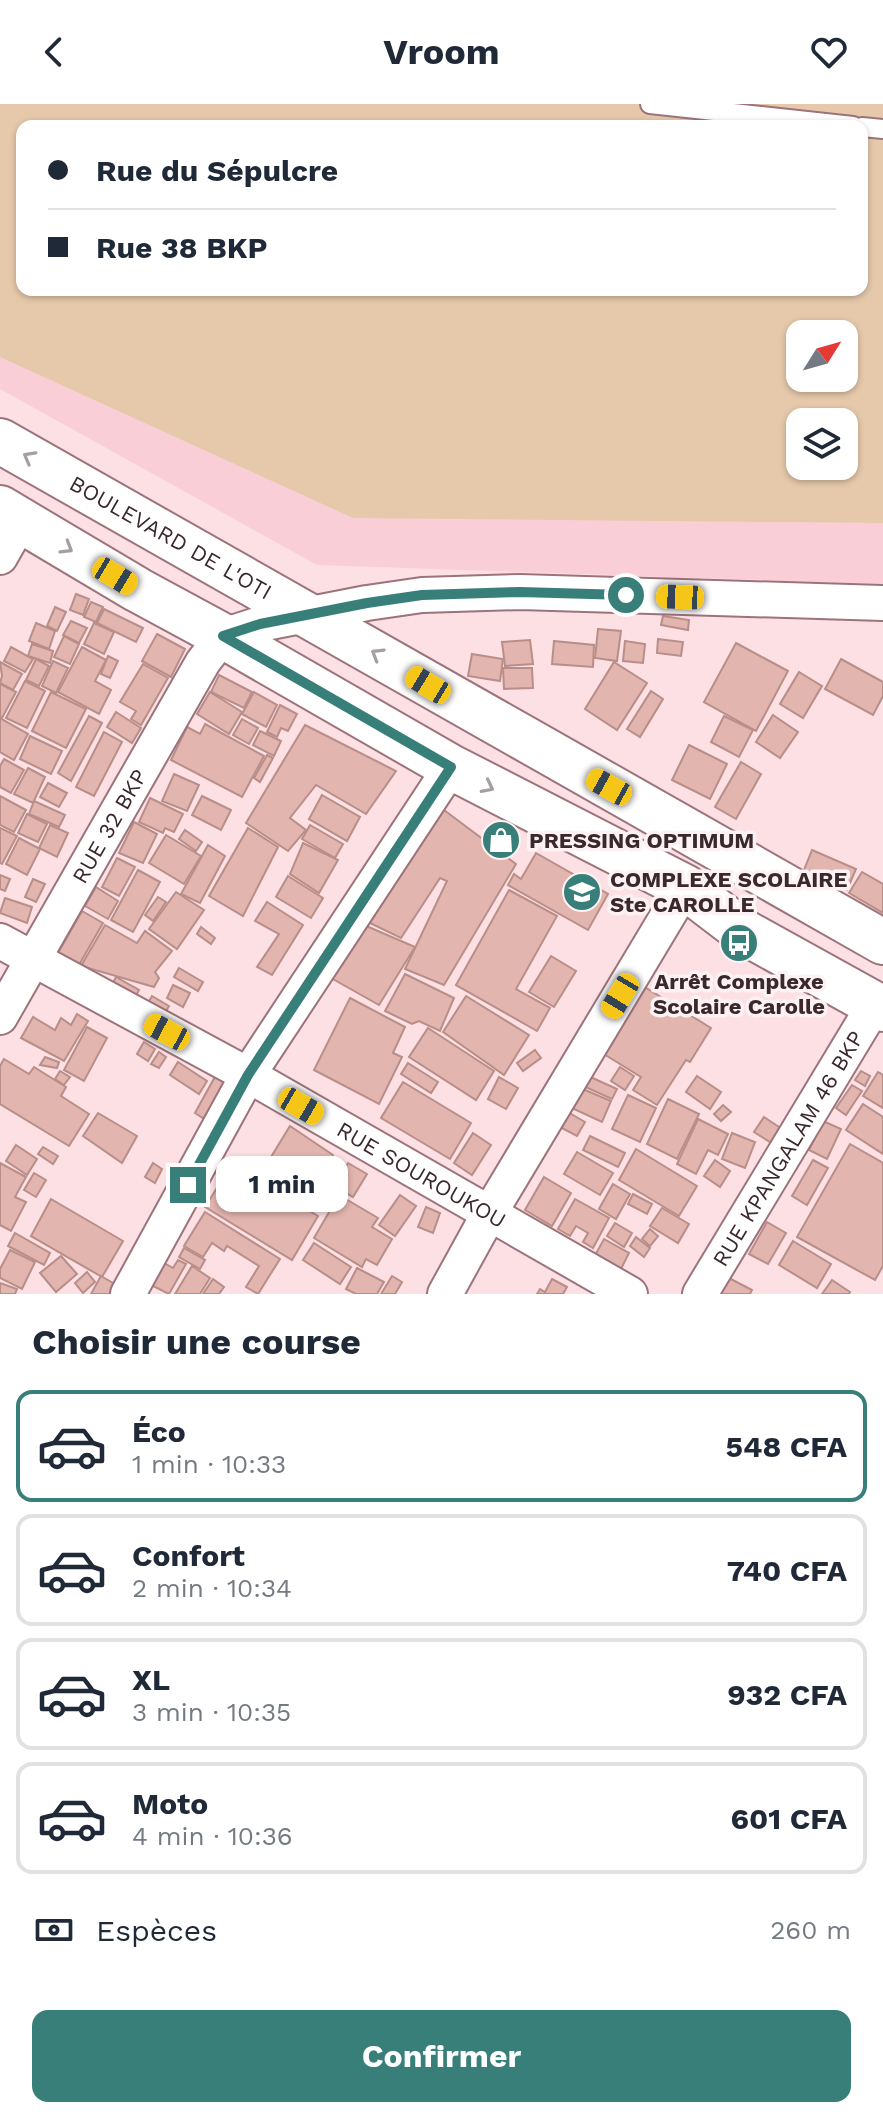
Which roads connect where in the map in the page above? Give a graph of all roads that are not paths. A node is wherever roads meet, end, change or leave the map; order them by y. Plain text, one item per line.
1 (650, 104) edge
2 (798, 120) edge
3 (0, 441) edge
4 (7, 529) edge
5 (883, 603) edge
6 (311, 615) junction
7 (223, 636) junction
8 (451, 767) junction
9 (685, 887) junction
10 (0, 941) edge
11 (883, 942) edge
12 (34, 960) junction
13 (879, 1007) edge
14 (0, 1017) edge
15 (248, 1075) junction
16 (489, 1214) junction
17 (128, 1294) edge
18 (445, 1294) edge
19 (630, 1294) edge
20 (700, 1294) edge

1 - 2 lane
6 -> 3 main road, BOULEVARD DE L'OTI
4 -> 7 main road
5 - 6 street
6 - 7 street
11 -> 6 main road, BOULEVARD DE L'OTI
7 - 8 main road
7 - 12 street, RUE 32 BKP
8 -> 9 main road
8 - 15 street
9 - 13 main road
9 - 16 street
10 - 12 street, RUE SOUROUKOU
12 - 14 street, RUE 32 BKP
12 - 15 street, RUE SOUROUKOU
13 - 20 street, RUE KPANGALAM 46 BKP
15 - 16 street, RUE SOUROUKOU
15 - 17 street
16 - 18 street
16 - 19 street, RUE SOUROUKOU

